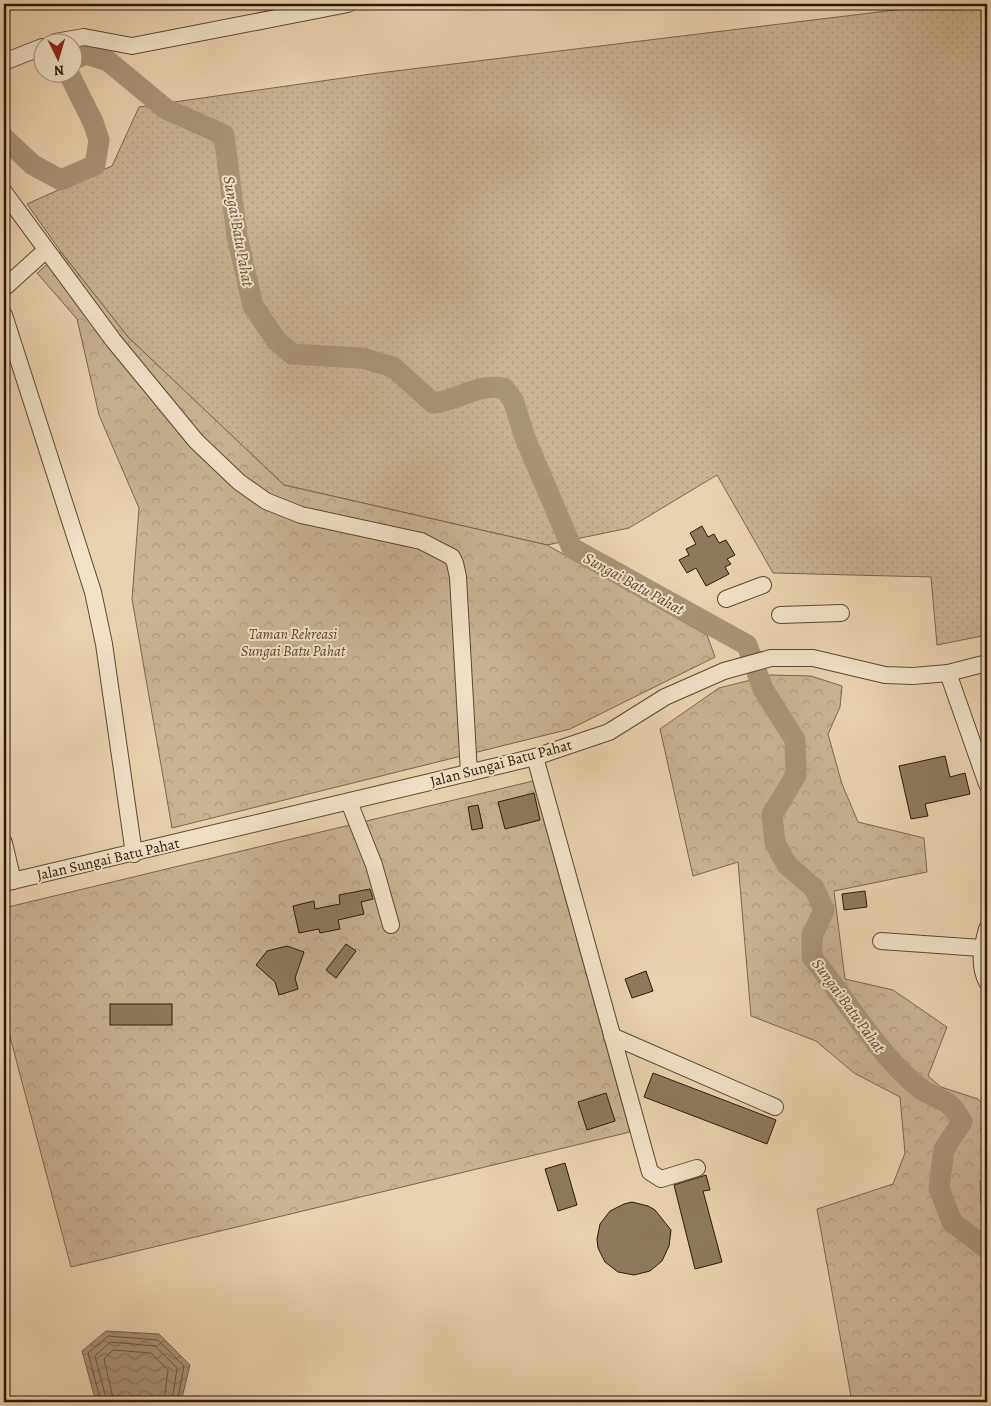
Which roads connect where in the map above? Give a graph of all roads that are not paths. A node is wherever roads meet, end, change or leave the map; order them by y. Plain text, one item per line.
1 (348, 4) edge
2 (82, 37) edge
3 (32, 51) edge
4 (5, 62) edge
5 (4, 192) edge
6 (45, 251) junction
7 (4, 288) edge
8 (4, 315) edge
9 (763, 585) dead end
10 (726, 599) dead end
11 (841, 613) dead end
12 (780, 615) dead end
13 (987, 663) edge
14 (948, 673) junction
15 (535, 758) junction
16 (469, 773) junction
17 (987, 784) edge
18 (349, 802) junction
19 (4, 843) edge
20 (134, 854) junction
21 (9, 882) edge
22 (391, 925) dead end
23 (987, 929) edge
24 (881, 941) dead end
25 (981, 948) junction
26 (987, 982) edge
27 (612, 1036) junction
28 (776, 1107) dead end
29 (697, 1168) dead end

1 - 2 street
3 - 4 street
5 - 6 street
6 - 7 street
6 - 16 street
8 - 20 street
9 - 10 street
11 - 12 street
13 - 14 street, Jalan Sungai Batu Pahat
14 - 15 street, Jalan Sungai Batu Pahat
14 - 17 street
15 - 16 street, Jalan Sungai Batu Pahat
15 - 27 street
16 - 18 street, Jalan Sungai Batu Pahat
18 - 20 street, Jalan Sungai Batu Pahat
18 - 22 street
19 - 21 street
20 - 21 street, Jalan Sungai Batu Pahat
23 - 25 street
24 - 25 street
25 - 26 street
27 - 28 street
27 - 29 street

